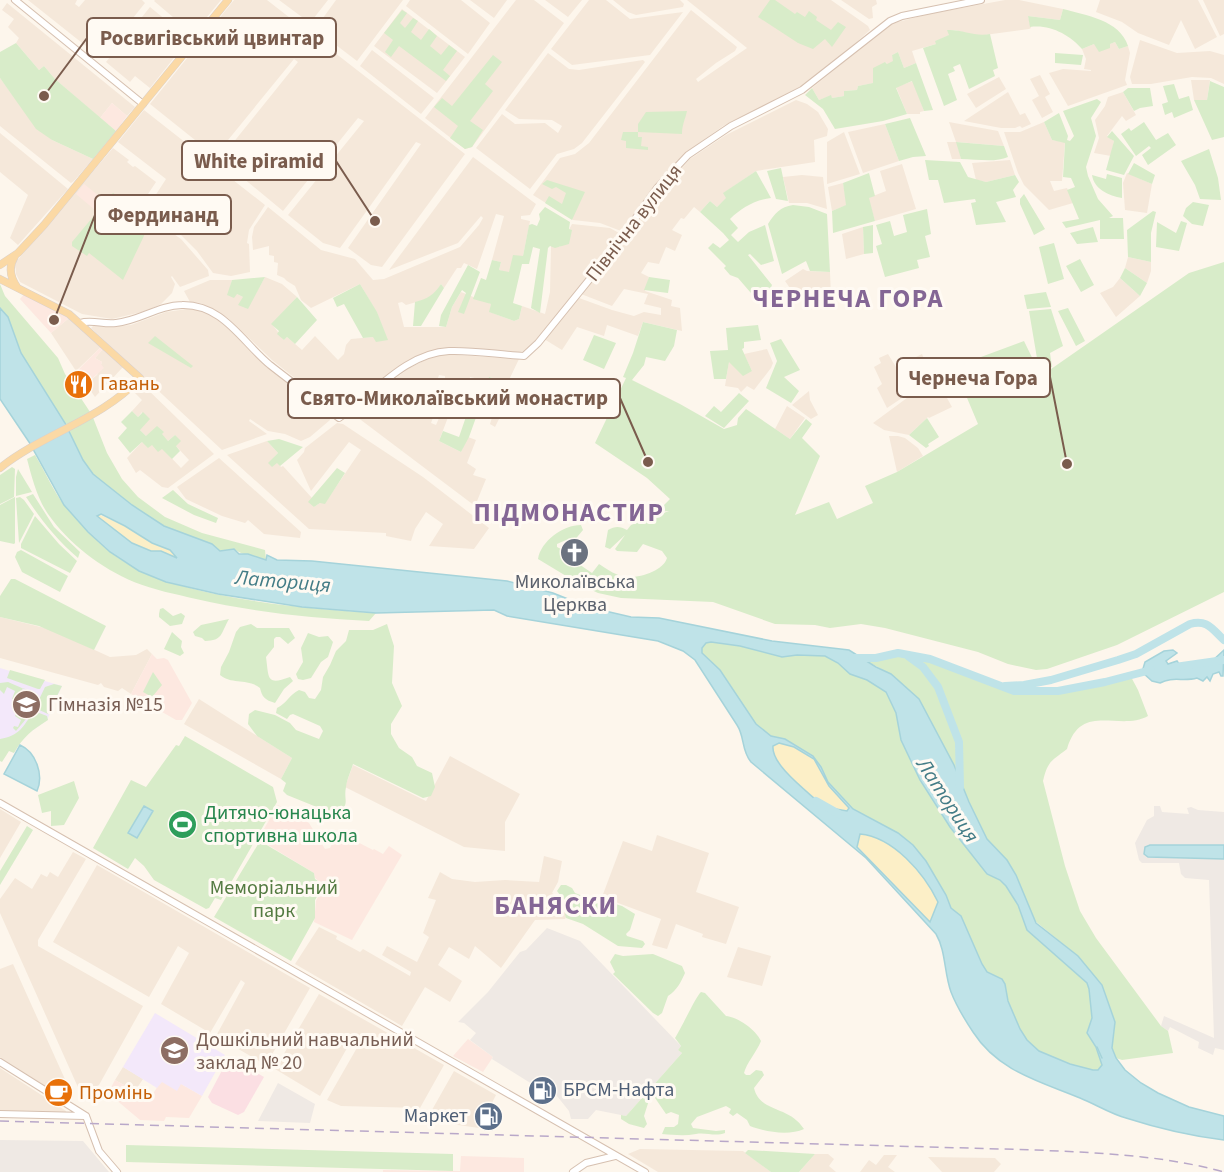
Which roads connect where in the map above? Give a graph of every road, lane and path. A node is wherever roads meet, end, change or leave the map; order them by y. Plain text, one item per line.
1 (15, 0) edge
2 (228, 0) edge
3 (981, 0) edge
4 (143, 104) junction
5 (18, 252) junction
6 (2, 265) edge
7 (11, 272) junction
8 (0, 279) edge
9 (17, 287) junction
10 (80, 322) junction
11 (0, 468) edge
12 (0, 803) edge
13 (0, 1062) edge
14 (0, 1114) edge
15 (86, 1116) junction
16 (616, 1156) junction
17 (117, 1172) edge
18 (573, 1172) edge
19 (645, 1172) edge

1 - 4 street
2 - 4 main road
3 - 10 street, Північна вулиця
4 - 5 main road
5 - 6 main road
5 - 7 main road
6 - 7 main road
7 - 8 main road
7 - 9 main road
8 - 9 main road
9 - 10 main road
10 - 11 main road
12 - 16 street
13 - 15 street
14 - 15 street
15 - 17 street
16 - 18 street
16 - 19 street

